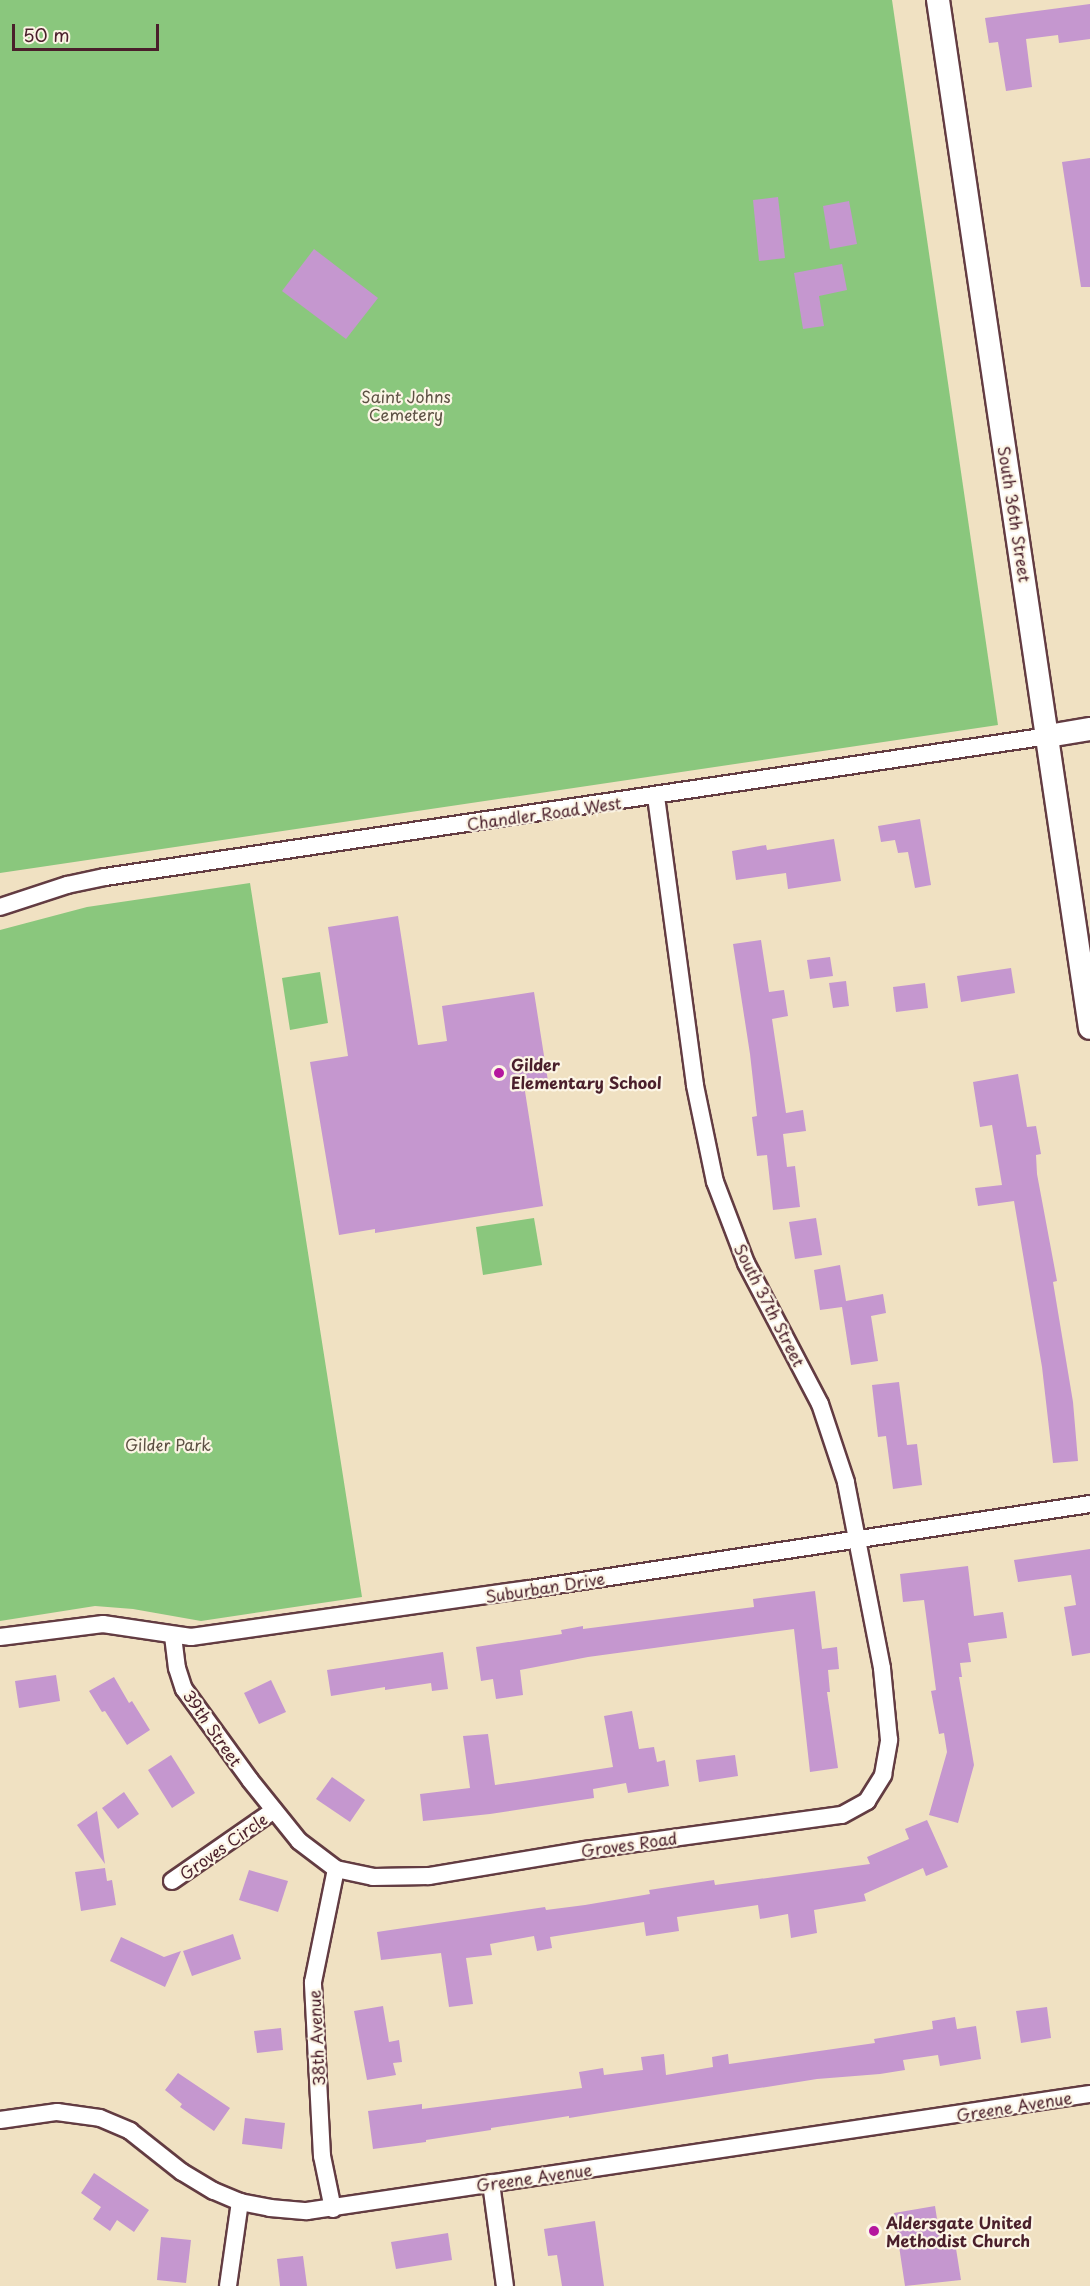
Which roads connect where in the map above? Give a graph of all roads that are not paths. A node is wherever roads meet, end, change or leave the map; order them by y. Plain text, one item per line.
1 (938, 0) edge
2 (1090, 729) edge
3 (1048, 736) junction
4 (656, 796) junction
5 (0, 907) edge
6 (1090, 1028) edge
7 (1090, 1504) edge
8 (856, 1539) junction
9 (173, 1636) junction
10 (0, 1637) edge
11 (882, 1668) joint
12 (274, 1810) junction
13 (336, 1869) junction
14 (172, 1881) dead end
15 (1090, 2094) edge
16 (0, 2120) edge
17 (491, 2183) junction
18 (240, 2202) junction
19 (333, 2209) junction
20 (228, 2286) edge
21 (505, 2286) edge

1 - 3 main road, South 36th Street
2 - 3 main road, Chandler Road West
3 - 4 street, Chandler Road West
3 - 6 main road, South 36th Street
4 - 5 street, Chandler Road West
4 - 8 street, South 37th Street
7 - 8 street, Suburban Drive
8 - 9 street, Suburban Drive
8 - 11 street, South 37th Street
9 - 10 street, Suburban Drive
9 - 12 street, 39th Street
11 - 13 street, Groves Road
12 - 13 street, Groves Road
12 - 14 street, Groves Circle
13 - 19 street, 38th Avenue
15 - 17 street, Greene Avenue
16 - 18 street, Greene Avenue
17 - 19 street, Greene Avenue
17 - 21 street
18 - 19 street, Greene Avenue
18 - 20 street

